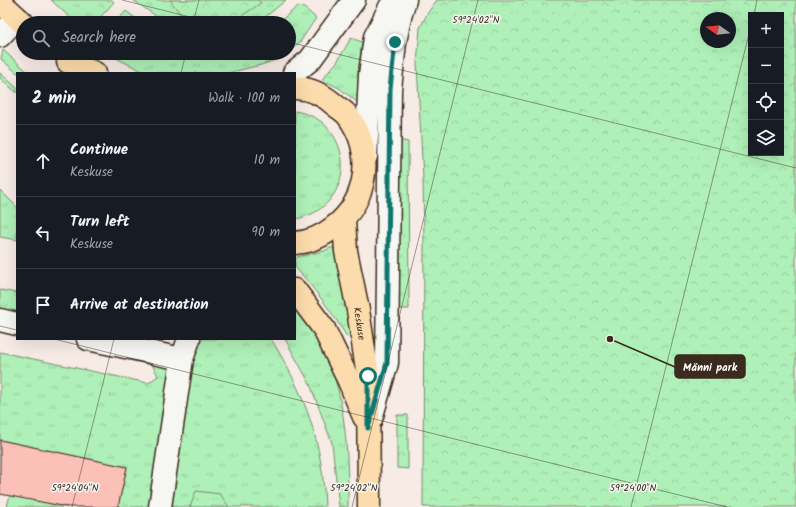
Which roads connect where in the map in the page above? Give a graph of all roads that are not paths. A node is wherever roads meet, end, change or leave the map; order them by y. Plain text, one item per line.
1 (354, 0) edge
2 (397, 0) edge
3 (405, 0) edge
4 (0, 2) edge
5 (16, 16) edge
6 (16, 23) edge
7 (0, 36) edge
8 (68, 63) edge
9 (92, 72) edge
10 (295, 72) edge
11 (296, 88) edge
12 (365, 164) junction
13 (344, 220) junction
14 (296, 243) edge
15 (296, 291) edge
16 (0, 320) edge
17 (16, 324) edge
18 (92, 340) edge
19 (189, 340) edge
20 (182, 360) junction
21 (368, 428) junction
22 (160, 507) edge
23 (370, 507) edge

1 - 10 street
2 - 12 street
3 - 21 street, Keskuse
4 - 5 main road
6 - 7 street
8 - 9 main road
11 - 12 main road
12 - 13 main road
13 - 14 main road
13 - 21 main road, Keskuse
15 - 21 main road, Keskuse
16 - 17 street
18 - 20 street
19 - 20 street
20 - 22 street
21 - 23 main road, Keskuse

